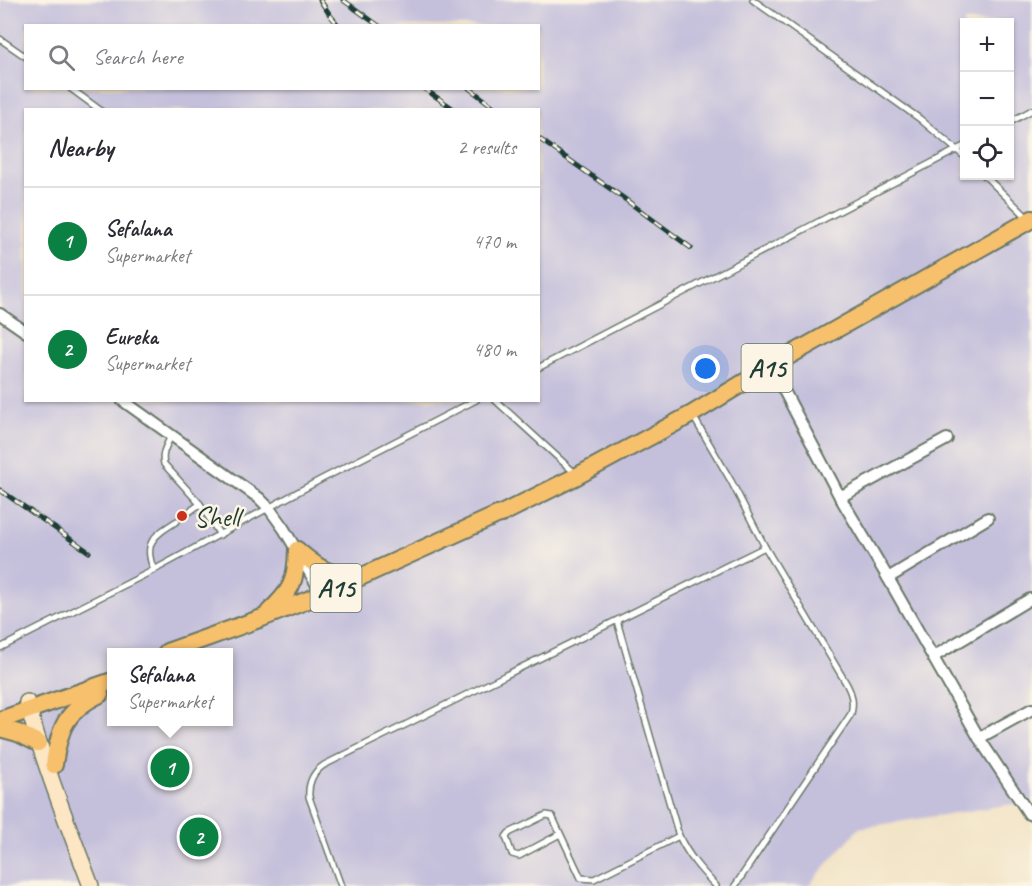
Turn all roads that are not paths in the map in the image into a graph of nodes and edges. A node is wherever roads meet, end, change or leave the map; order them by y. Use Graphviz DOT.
graph roads {
  1 [pos="753,0"];
  2 [pos="0,39"];
  3 [pos="24,56"];
  4 [pos="73,90"];
  5 [pos="97,108"];
  6 [pos="1032,110"];
  7 [pos="1014,120"];
  8 [pos="958,149"];
  9 [pos="960,151"];
  10 [pos="988,180"];
  11 [pos="1031,220"];
  12 [pos="0,314"];
  13 [pos="24,331"];
  14 [pos="771,366"];
  15 [pos="540,367"];
  16 [pos="125,402"];
  17 [pos="472,402"];
  18 [pos="497,402"];
  19 [pos="692,414"];
  20 [pos="171,435"];
  21 [pos="946,439"];
  22 [pos="577,476"];
  23 [pos="840,497"];
  24 [pos="200,504"];
  25 [pos="269,508"];
  26 [pos="189,512"];
  27 [pos="501,514"];
  28 [pos="988,518"];
  29 [pos="177,521"];
  30 [pos="220,535"];
  31 [pos="765,547"];
  32 [pos="297,550"];
  33 [pos="154,570"];
  34 [pos="358,578"];
  35 [pos="888,578"];
  36 [pos="325,598"];
  37 [pos="1030,599"];
  38 [pos="262,618"];
  39 [pos="617,621"];
  40 [pos="0,648"];
  41 [pos="178,648"];
  42 [pos="202,648"];
  43 [pos="933,657"];
  44 [pos="107,674"];
  45 [pos="107,682"];
  46 [pos="107,691"];
  47 [pos="33,705"];
  48 [pos="1032,709"];
  49 [pos="0,711"];
  50 [pos="0,720"];
  51 [pos="0,728"];
  52 [pos="980,738"];
  53 [pos="38,743"];
  54 [pos="54,765"];
  55 [pos="57,793"];
  56 [pos="1032,815"];
  57 [pos="560,834"];
  58 [pos="679,836"];
  59 [pos="91,886"];
  60 [pos="341,886"];
  61 [pos="716,886"];
  62 [pos="735,886"];
  1 -- 8 [label="lane"];
  2 -- 3 [label="lane"];
  4 -- 5 [label="lane"];
  6 -- 7 [label="lane"];
  8 -- 9 [label="lane"];
  8 -- 15 [label="lane"];
  10 -- 11 [label="lane"];
  11 -- 14 [label="main road, A15"];
  12 -- 13 [label="street"];
  14 -- 19 [label="main road, A15"];
  14 -- 23 [label="street"];
  16 -- 20 [label="street"];
  17 -- 25 [label="lane"];
  18 -- 22 [label="lane"];
  19 -- 22 [label="main road, A15"];
  19 -- 31 [label="lane"];
  20 -- 24 [label="lane"];
  20 -- 25 [label="street"];
  21 -- 23 [label="street"];
  22 -- 27 [label="main road, A15"];
  23 -- 35 [label="street"];
  24 -- 26 [label="lane"];
  24 -- 30 [label="lane"];
  25 -- 30 [label="lane"];
  25 -- 32 [label="street"];
  27 -- 34 [label="main road, A15"];
  27 -- 36 [label="main road, A15"];
  28 -- 35 [label="street"];
  29 -- 33 [label="lane"];
  30 -- 33 [label="lane"];
  31 -- 39 [label="lane"];
  31 -- 62 [label="lane"];
  32 -- 34 [label="main road"];
  32 -- 36 [label="street"];
  32 -- 38 [label="main road"];
  33 -- 40 [label="lane"];
  34 -- 36 [label="main road, A15"];
  35 -- 43 [label="street"];
  36 -- 38 [label="main road, A15"];
  36 -- 42 [label="main road, A15"];
  37 -- 43 [label="street"];
  38 -- 41 [label="main road, A15"];
  39 -- 58 [label="lane"];
  39 -- 60 [label="lane"];
  43 -- 52 [label="street"];
  44 -- 47 [label="main road"];
  45 -- 47 [label="main road"];
  46 -- 54 [label="main road"];
  47 -- 49 [label="main road"];
  47 -- 50 [label="main road"];
  47 -- 53 [label="street"];
  47 -- 54 [label="street"];
  48 -- 52 [label="street"];
  51 -- 53 [label="main road"];
  52 -- 56 [label="street"];
  53 -- 55 [label="street"];
  54 -- 55 [label="street"];
  55 -- 59 [label="street"];
  57 -- 57 [label="lane"];
  57 -- 58 [label="lane"];
  58 -- 61 [label="lane"];
}
